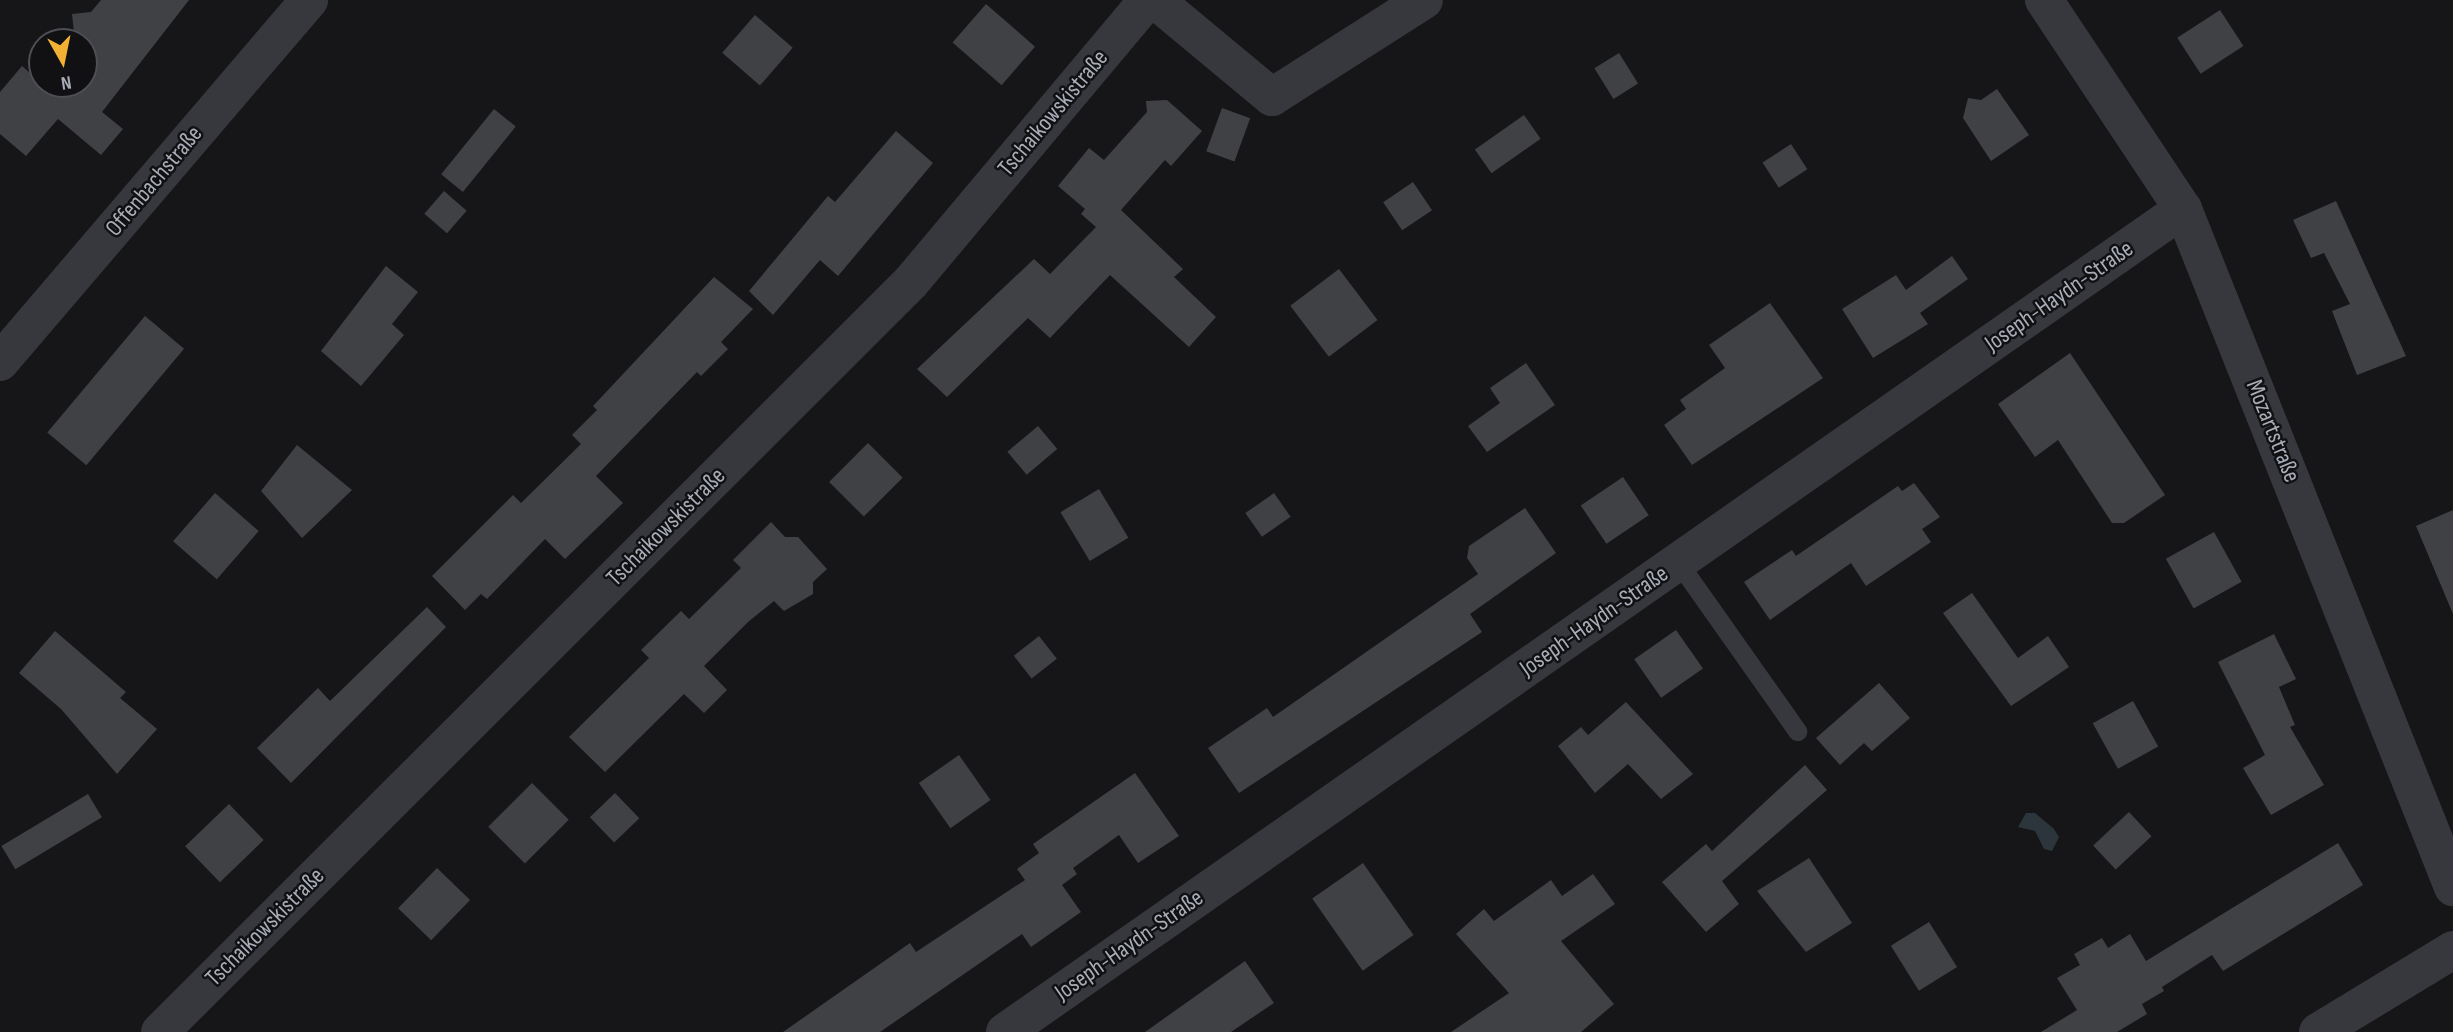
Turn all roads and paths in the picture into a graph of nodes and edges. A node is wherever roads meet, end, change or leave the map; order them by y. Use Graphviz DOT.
graph roads {
  1 [pos="309,0"];
  2 [pos="1148,0"];
  3 [pos="1155,0"];
  4 [pos="1424,0"];
  5 [pos="2044,0"];
  6 [pos="2183,209"];
  7 [pos="0,362"];
  8 [pos="1678,562"];
  9 [pos="1797,731"];
  10 [pos="2453,887"];
  11 [pos="2453,950"];
  12 [pos="160,1032"];
  13 [pos="1005,1032"];
  14 [pos="2318,1032"];
  1 -- 7 [label="street, Offenbachstraße"];
  2 -- 12 [label="street, Tschaikowskistraße"];
  3 -- 4 [label="street"];
  5 -- 6 [label="street, Mozartstraße"];
  6 -- 8 [label="street, Joseph-Haydn-Straße"];
  6 -- 10 [label="street, Mozartstraße"];
  8 -- 9 [label="lane"];
  8 -- 13 [label="street, Joseph-Haydn-Straße"];
  11 -- 14 [label="street"];
}
